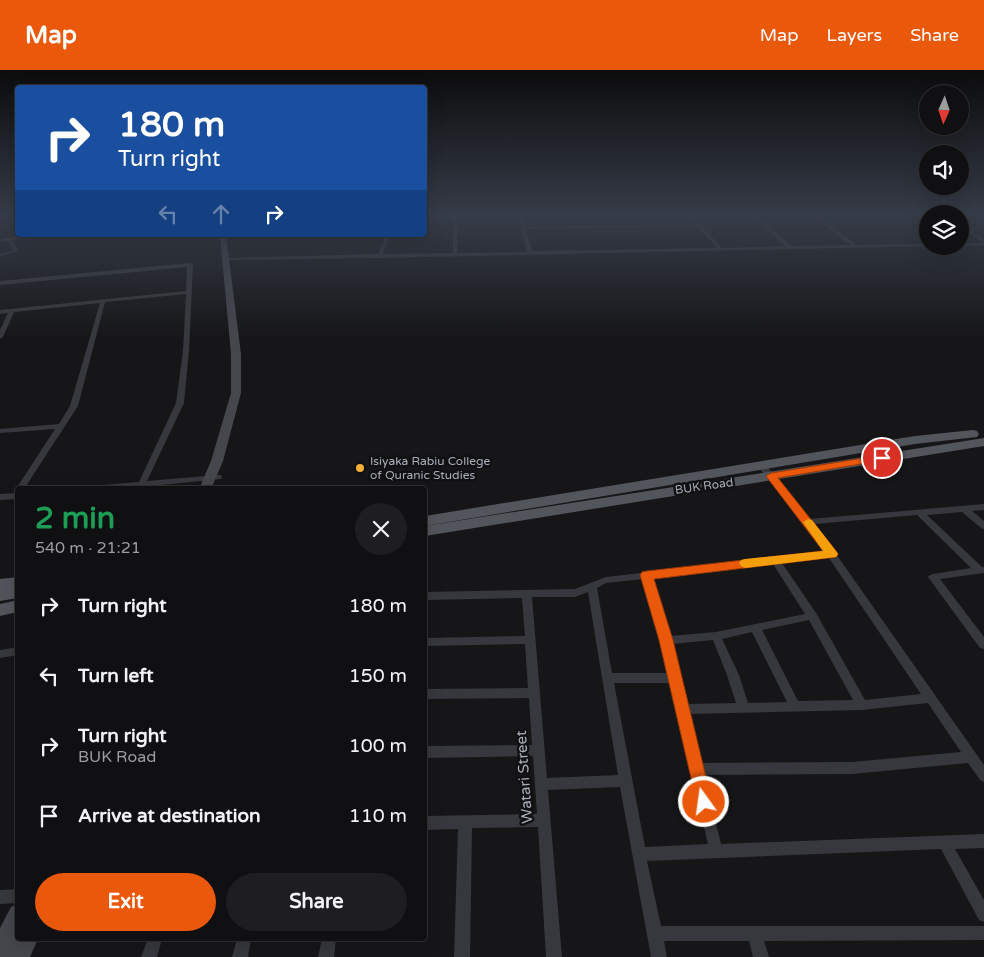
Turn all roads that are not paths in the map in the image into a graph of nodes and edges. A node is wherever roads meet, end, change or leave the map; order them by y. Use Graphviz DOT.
graph roads {
  1 [pos="360,256"];
  2 [pos="229,259"];
  3 [pos="0,283"];
  4 [pos="188,292"];
  5 [pos="103,301"];
  6 [pos="12,311"];
  7 [pos="0,312"];
  8 [pos="0,337"];
  9 [pos="62,426"];
  10 [pos="0,431"];
  11 [pos="984,433"];
  12 [pos="984,442"];
  13 [pos="767,471"];
  14 [pos="214,477"];
  15 [pos="142,484"];
  16 [pos="23,486"];
  17 [pos="122,486"];
  18 [pos="207,486"];
  19 [pos="213,486"];
  20 [pos="15,494"];
  21 [pos="0,497"];
  22 [pos="984,507"];
  23 [pos="964,509"];
  24 [pos="470,513"];
  25 [pos="920,513"];
  26 [pos="427,515"];
  27 [pos="427,521"];
  28 [pos="808,522"];
  29 [pos="984,526"];
  30 [pos="427,533"];
  31 [pos="832,554"];
  32 [pos="775,560"];
  33 [pos="981,570"];
  34 [pos="647,575"];
  35 [pos="15,582"];
  36 [pos="0,585"];
  37 [pos="592,588"];
  38 [pos="15,592"];
  39 [pos="0,594"];
  40 [pos="527,595"];
  41 [pos="427,596"];
  42 [pos="15,600"];
  43 [pos="0,603"];
  44 [pos="15,607"];
  45 [pos="0,610"];
  46 [pos="812,616"];
  47 [pos="754,627"];
  48 [pos="716,636"];
  49 [pos="530,640"];
  50 [pos="666,640"];
  51 [pos="427,642"];
  52 [pos="984,645"];
  53 [pos="15,652"];
  54 [pos="0,654"];
  55 [pos="608,678"];
  56 [pos="673,678"];
  57 [pos="534,693"];
  58 [pos="427,694"];
  59 [pos="931,698"];
  60 [pos="862,705"];
  61 [pos="794,707"];
  62 [pos="744,708"];
  63 [pos="681,709"];
  64 [pos="538,750"];
  65 [pos="427,752"];
  66 [pos="971,757"];
  67 [pos="696,769"];
  68 [pos="984,776"];
  69 [pos="625,781"];
  70 [pos="541,784"];
  71 [pos="544,820"];
  72 [pos="427,822"];
  73 [pos="465,822"];
  74 [pos="984,841"];
  75 [pos="946,844"];
  76 [pos="716,851"];
  77 [pos="638,854"];
  78 [pos="15,896"];
  79 [pos="0,897"];
  80 [pos="984,915"];
  81 [pos="15,920"];
  82 [pos="984,933"];
  83 [pos="654,934"];
  84 [pos="755,934"];
  85 [pos="26,941"];
  86 [pos="154,941"];
  87 [pos="244,941"];
  88 [pos="329,941"];
  89 [pos="0,951"];
  90 [pos="19,957"];
  91 [pos="149,957"];
  92 [pos="240,957"];
  93 [pos="326,957"];
  94 [pos="462,957"];
  95 [pos="554,957"];
  96 [pos="659,957"];
  97 [pos="761,957"];
  1 -- 2 [label="street"];
  2 -- 14 [label="main road"];
  3 -- 4 [label="street"];
  4 -- 5 [label="street"];
  4 -- 15 [label="street"];
  5 -- 6 [label="street"];
  5 -- 9 [label="street"];
  6 -- 7 [label="street"];
  6 -- 8 [label="street"];
  9 -- 10 [label="street"];
  9 -- 16 [label="street"];
  11 -- 13 [label="main road, BUK Road"];
  12 -- 13 [label="main road, BUK Road"];
  13 -- 24 [label="main road, BUK Road"];
  13 -- 28 [label="street"];
  13 -- 30 [label="main road, BUK Road"];
  14 -- 15 [label="street"];
  14 -- 18 [label="main road"];
  14 -- 19 [label="main road"];
  15 -- 17 [label="street"];
  20 -- 21 [label="street"];
  22 -- 23 [label="street"];
  23 -- 25 [label="street"];
  23 -- 29 [label="street"];
  24 -- 26 [label="main road"];
  24 -- 27 [label="main road, BUK Road"];
  25 -- 28 [label="street"];
  25 -- 33 [label="street"];
  28 -- 31 [label="street"];
  31 -- 32 [label="street"];
  31 -- 59 [label="street"];
  32 -- 34 [label="street"];
  32 -- 46 [label="street"];
  33 -- 52 [label="street"];
  34 -- 37 [label="street"];
  34 -- 50 [label="street"];
  35 -- 36 [label="main road"];
  37 -- 40 [label="street"];
  37 -- 55 [label="street"];
  38 -- 39 [label="main road"];
  40 -- 41 [label="street"];
  40 -- 49 [label="street, Watari Street"];
  42 -- 43 [label="main road"];
  44 -- 45 [label="main road"];
  46 -- 47 [label="street"];
  46 -- 60 [label="street"];
  47 -- 48 [label="street"];
  47 -- 61 [label="street"];
  48 -- 50 [label="street"];
  48 -- 62 [label="street"];
  49 -- 51 [label="street"];
  49 -- 57 [label="street, Watari Street"];
  50 -- 56 [label="street"];
  53 -- 54 [label="street"];
  55 -- 56 [label="street"];
  55 -- 69 [label="street"];
  56 -- 63 [label="street"];
  57 -- 58 [label="street"];
  57 -- 64 [label="street, Watari Street"];
  59 -- 60 [label="street"];
  59 -- 66 [label="street"];
  60 -- 61 [label="street"];
  61 -- 62 [label="street"];
  62 -- 63 [label="street"];
  63 -- 67 [label="street"];
  64 -- 65 [label="street"];
  64 -- 70 [label="street, Watari Street"];
  66 -- 67 [label="street"];
  66 -- 68 [label="street"];
  67 -- 76 [label="street"];
  69 -- 70 [label="street"];
  69 -- 77 [label="street"];
  70 -- 71 [label="street, Watari Street"];
  71 -- 73 [label="street"];
  71 -- 95 [label="street, Watari Street"];
  72 -- 73 [label="street"];
  73 -- 94 [label="street"];
  74 -- 75 [label="street"];
  75 -- 76 [label="street"];
  75 -- 80 [label="street"];
  76 -- 77 [label="street"];
  77 -- 83 [label="street"];
  78 -- 79 [label="street"];
  81 -- 89 [label="main road"];
  82 -- 84 [label="street"];
  83 -- 84 [label="street"];
  83 -- 96 [label="street"];
  84 -- 97 [label="street"];
  85 -- 90 [label="main road"];
  86 -- 91 [label="street"];
  87 -- 92 [label="street"];
  88 -- 93 [label="street"];
}
